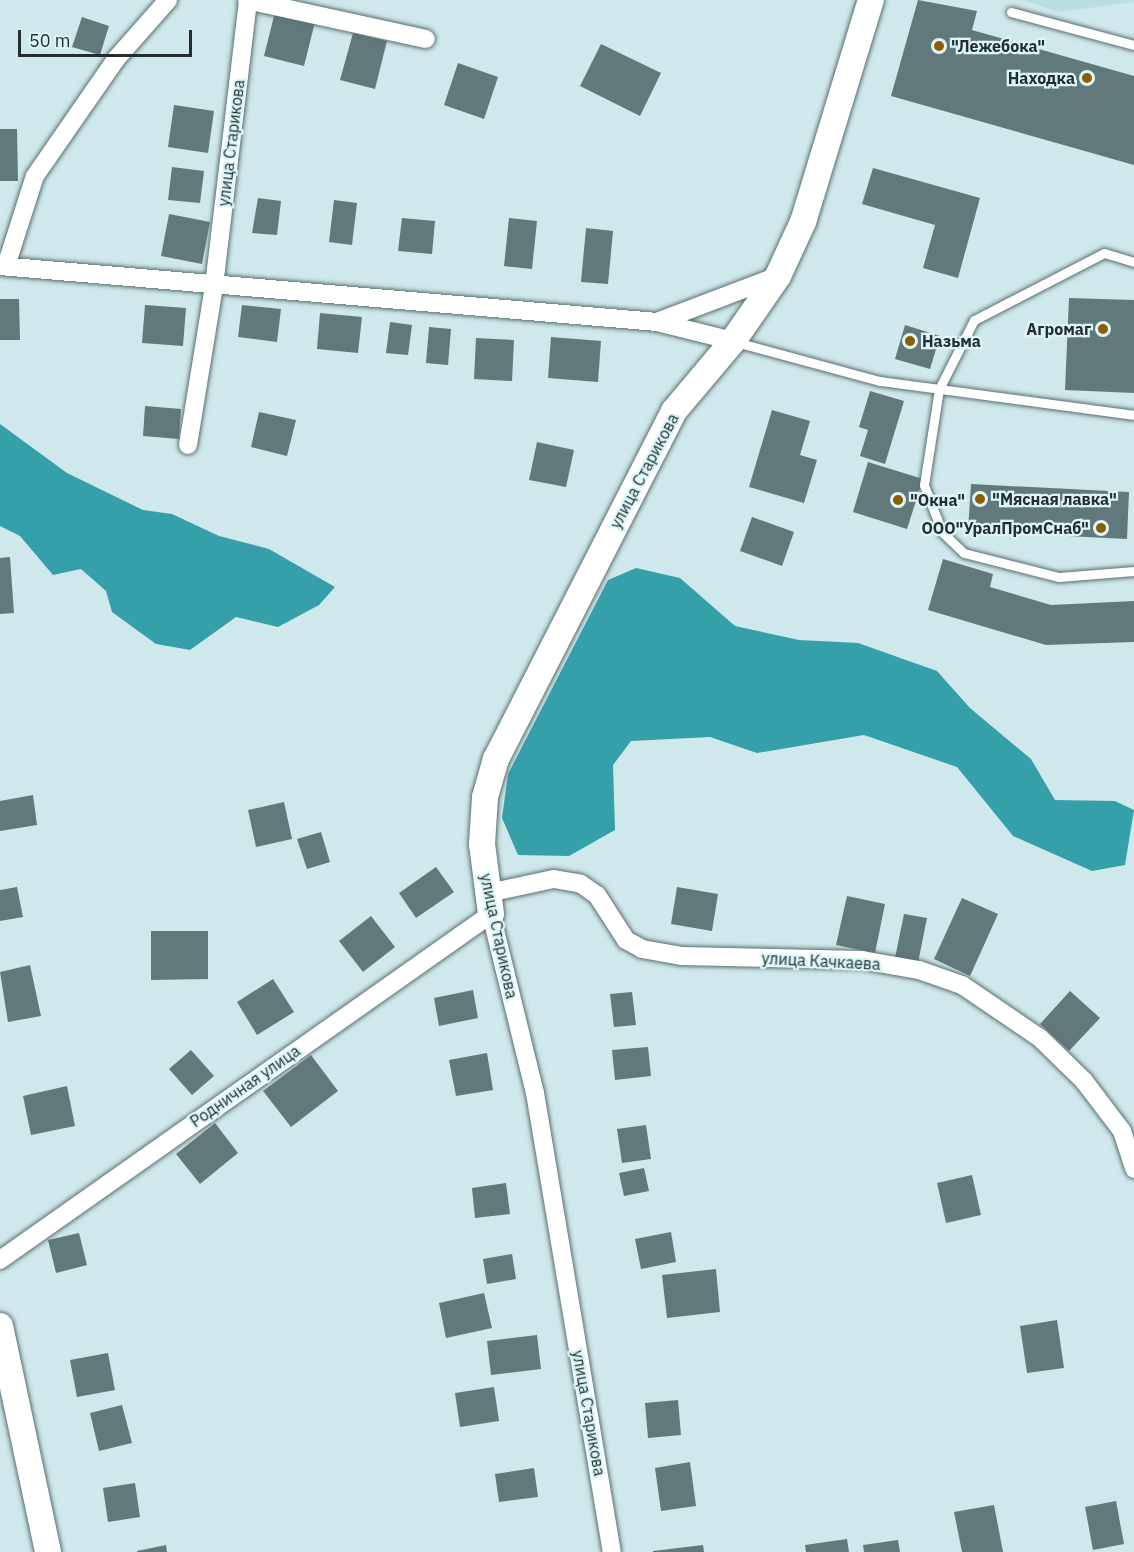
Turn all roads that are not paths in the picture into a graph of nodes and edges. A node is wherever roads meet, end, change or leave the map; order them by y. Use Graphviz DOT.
graph roads {
  1 [pos="168,0"];
  2 [pos="247,0"];
  3 [pos="871,0"];
  4 [pos="1011,12"];
  5 [pos="426,39"];
  6 [pos="1134,45"];
  7 [pos="1134,262"];
  8 [pos="3,265"];
  9 [pos="778,276"];
  10 [pos="214,286"];
  11 [pos="657,322"];
  12 [pos="733,341"];
  13 [pos="939,389"];
  14 [pos="1134,415"];
  15 [pos="188,445"];
  16 [pos="1134,571"];
  17 [pos="489,904"];
  18 [pos="1134,1168"];
  19 [pos="0,1260"];
  20 [pos="0,1326"];
  21 [pos="48,1552"];
  22 [pos="612,1552"];
  1 -- 8 [label="street"];
  2 -- 5 [label="street"];
  2 -- 10 [label="street, улица Старикова"];
  3 -- 9 [label="street, улица Старикова"];
  4 -- 6 [label="lane"];
  7 -- 13 [label="lane"];
  8 -- 10 [label="street"];
  9 -- 11 [label="street"];
  9 -- 12 [label="street, улица Старикова"];
  10 -- 11 [label="street"];
  10 -- 15 [label="street, улица Старикова"];
  11 -- 12 [label="street"];
  12 -- 13 [label="lane"];
  12 -- 17 [label="street, улица Старикова"];
  13 -- 14 [label="lane"];
  13 -- 16 [label="lane"];
  17 -- 18 [label="street, улица Качкаева"];
  17 -- 19 [label="street, Родничная улица"];
  17 -- 22 [label="street, улица Старикова"];
  20 -- 21 [label="street"];
}
